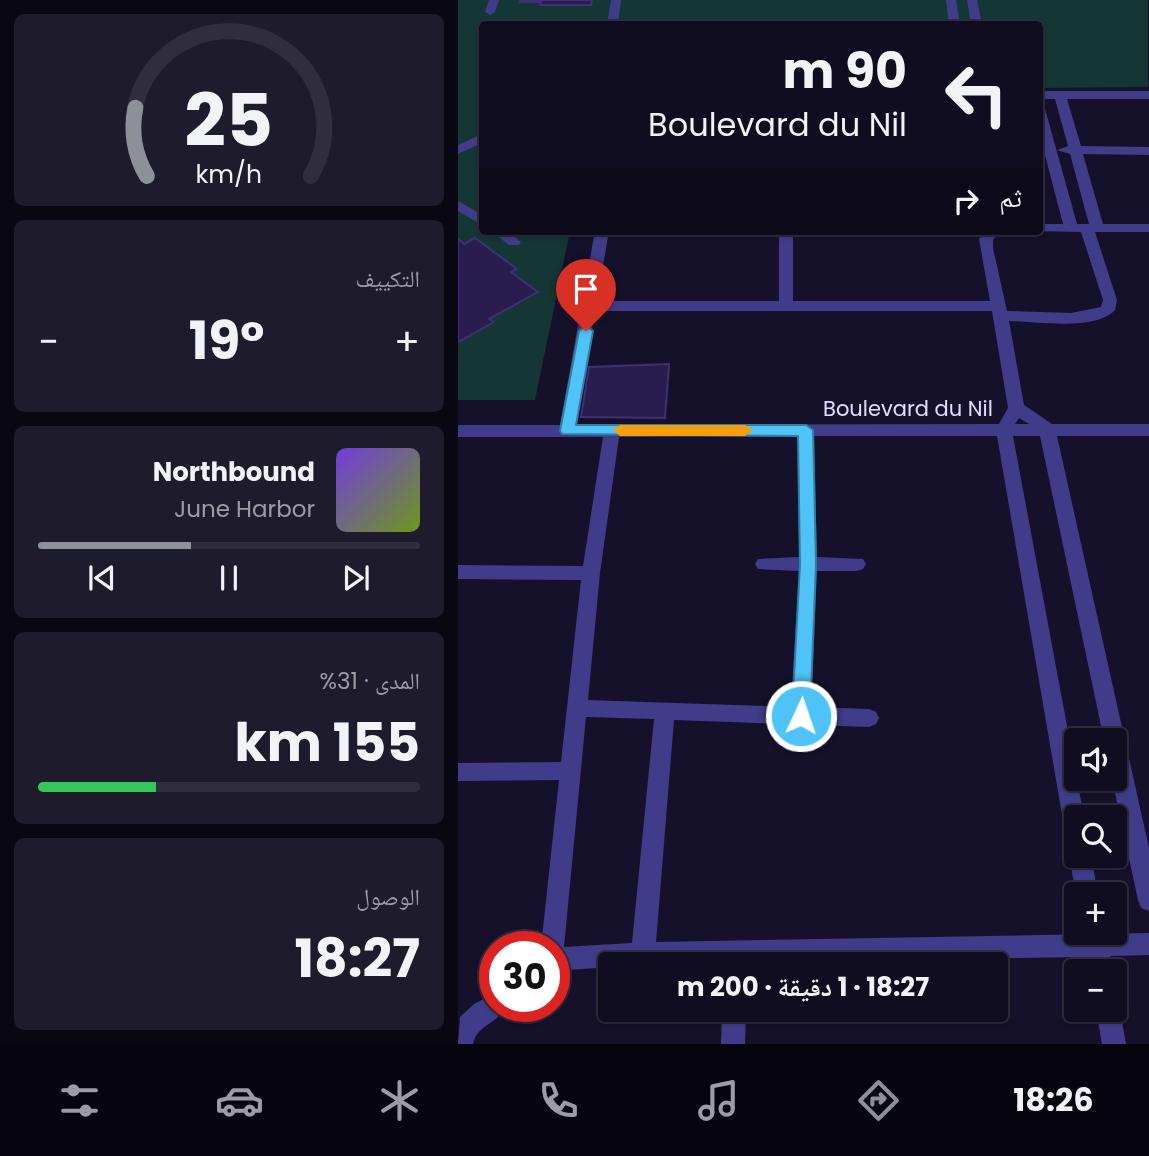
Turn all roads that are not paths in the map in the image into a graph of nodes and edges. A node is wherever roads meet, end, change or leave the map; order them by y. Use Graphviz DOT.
graph roads {
  1 [pos="494,0"];
  2 [pos="616,0"];
  3 [pos="951,0"];
  4 [pos="972,0"];
  5 [pos="490,12"];
  6 [pos="613,21"];
  7 [pos="954,21"];
  8 [pos="976,21"];
  9 [pos="1043,95"];
  10 [pos="1060,95"];
  11 [pos="1149,95"];
  12 [pos="479,140"];
  13 [pos="458,150"];
  14 [pos="1045,150"];
  15 [pos="1075,150"];
  16 [pos="1149,151"];
  17 [pos="458,205"];
  18 [pos="479,219"];
  19 [pos="1043,228"];
  20 [pos="1070,228"];
  21 [pos="1092,228"];
  22 [pos="1149,229"];
  23 [pos="504,235"];
  24 [pos="601,235"];
  25 [pos="786,235"];
  26 [pos="990,235"];
  27 [pos="514,242"];
  28 [pos="786,305"];
  29 [pos="590,306"];
  30 [pos="1000,311"];
  31 [pos="1016,408"];
  32 [pos="1047,429"];
  33 [pos="612,430"];
  34 [pos="806,430"];
  35 [pos="1004,430"];
  36 [pos="1149,430"];
  37 [pos="458,431"];
  38 [pos="567,431"];
  39 [pos="764,564"];
  40 [pos="808,564"];
  41 [pos="857,564"];
  42 [pos="458,572"];
  43 [pos="591,573"];
  44 [pos="577,708"];
  45 [pos="665,709"];
  46 [pos="801,716"];
  47 [pos="869,718"];
  48 [pos="1111,728"];
  49 [pos="569,771"];
  50 [pos="458,772"];
  51 [pos="1125,791"];
  52 [pos="1071,805"];
  53 [pos="1149,900"];
  54 [pos="554,931"];
  55 [pos="1064,941"];
  56 [pos="1127,942"];
  57 [pos="1149,944"];
  58 [pos="643,952"];
  59 [pos="861,952"];
  60 [pos="598,957"];
  61 [pos="570,958"];
  62 [pos="479,1014"];
  63 [pos="734,1022"];
  64 [pos="1110,1022"];
  65 [pos="461,1044"];
  66 [pos="733,1044"];
  67 [pos="1114,1044"];
  1 -- 5 [label="street"];
  2 -- 6 [label="street"];
  3 -- 7 [label="street"];
  4 -- 8 [label="street"];
  9 -- 10 [label="street"];
  10 -- 11 [label="street"];
  10 -- 15 [label="street"];
  12 -- 13 [label="street"];
  14 -- 15 [label="street"];
  14 -- 20 [label="street"];
  15 -- 16 [label="street"];
  15 -- 21 [label="street"];
  17 -- 18 [label="street"];
  19 -- 20 [label="street"];
  20 -- 21 [label="street"];
  21 -- 22 [label="street"];
  21 -- 30 [label="street"];
  23 -- 27 [label="street"];
  24 -- 29 [label="street"];
  25 -- 28 [label="street"];
  26 -- 30 [label="street"];
  28 -- 29 [label="street"];
  28 -- 30 [label="street"];
  29 -- 38 [label="street"];
  30 -- 31 [label="street"];
  31 -- 32 [label="street"];
  31 -- 35 [label="street"];
  32 -- 35 [label="street, Boulevard du Nil"];
  32 -- 36 [label="street, Boulevard du Nil"];
  32 -- 48 [label="street"];
  33 -- 34 [label="street, Boulevard du Nil"];
  33 -- 38 [label="street, Boulevard du Nil"];
  33 -- 43 [label="street"];
  34 -- 35 [label="street, Boulevard du Nil"];
  34 -- 40 [label="street"];
  35 -- 52 [label="street"];
  37 -- 38 [label="street, Boulevard du Nil"];
  39 -- 40 [label="street"];
  40 -- 41 [label="street"];
  40 -- 46 [label="street"];
  42 -- 43 [label="street"];
  43 -- 44 [label="street"];
  44 -- 45 [label="street"];
  44 -- 49 [label="street"];
  45 -- 46 [label="street"];
  45 -- 58 [label="street"];
  46 -- 47 [label="street"];
  49 -- 50 [label="street"];
  49 -- 54 [label="street"];
  51 -- 53 [label="street"];
  55 -- 59 [label="street"];
  56 -- 57 [label="street"];
  60 -- 61 [label="street"];
  62 -- 65 [label="street"];
  63 -- 66 [label="street"];
  64 -- 67 [label="street"];
}
